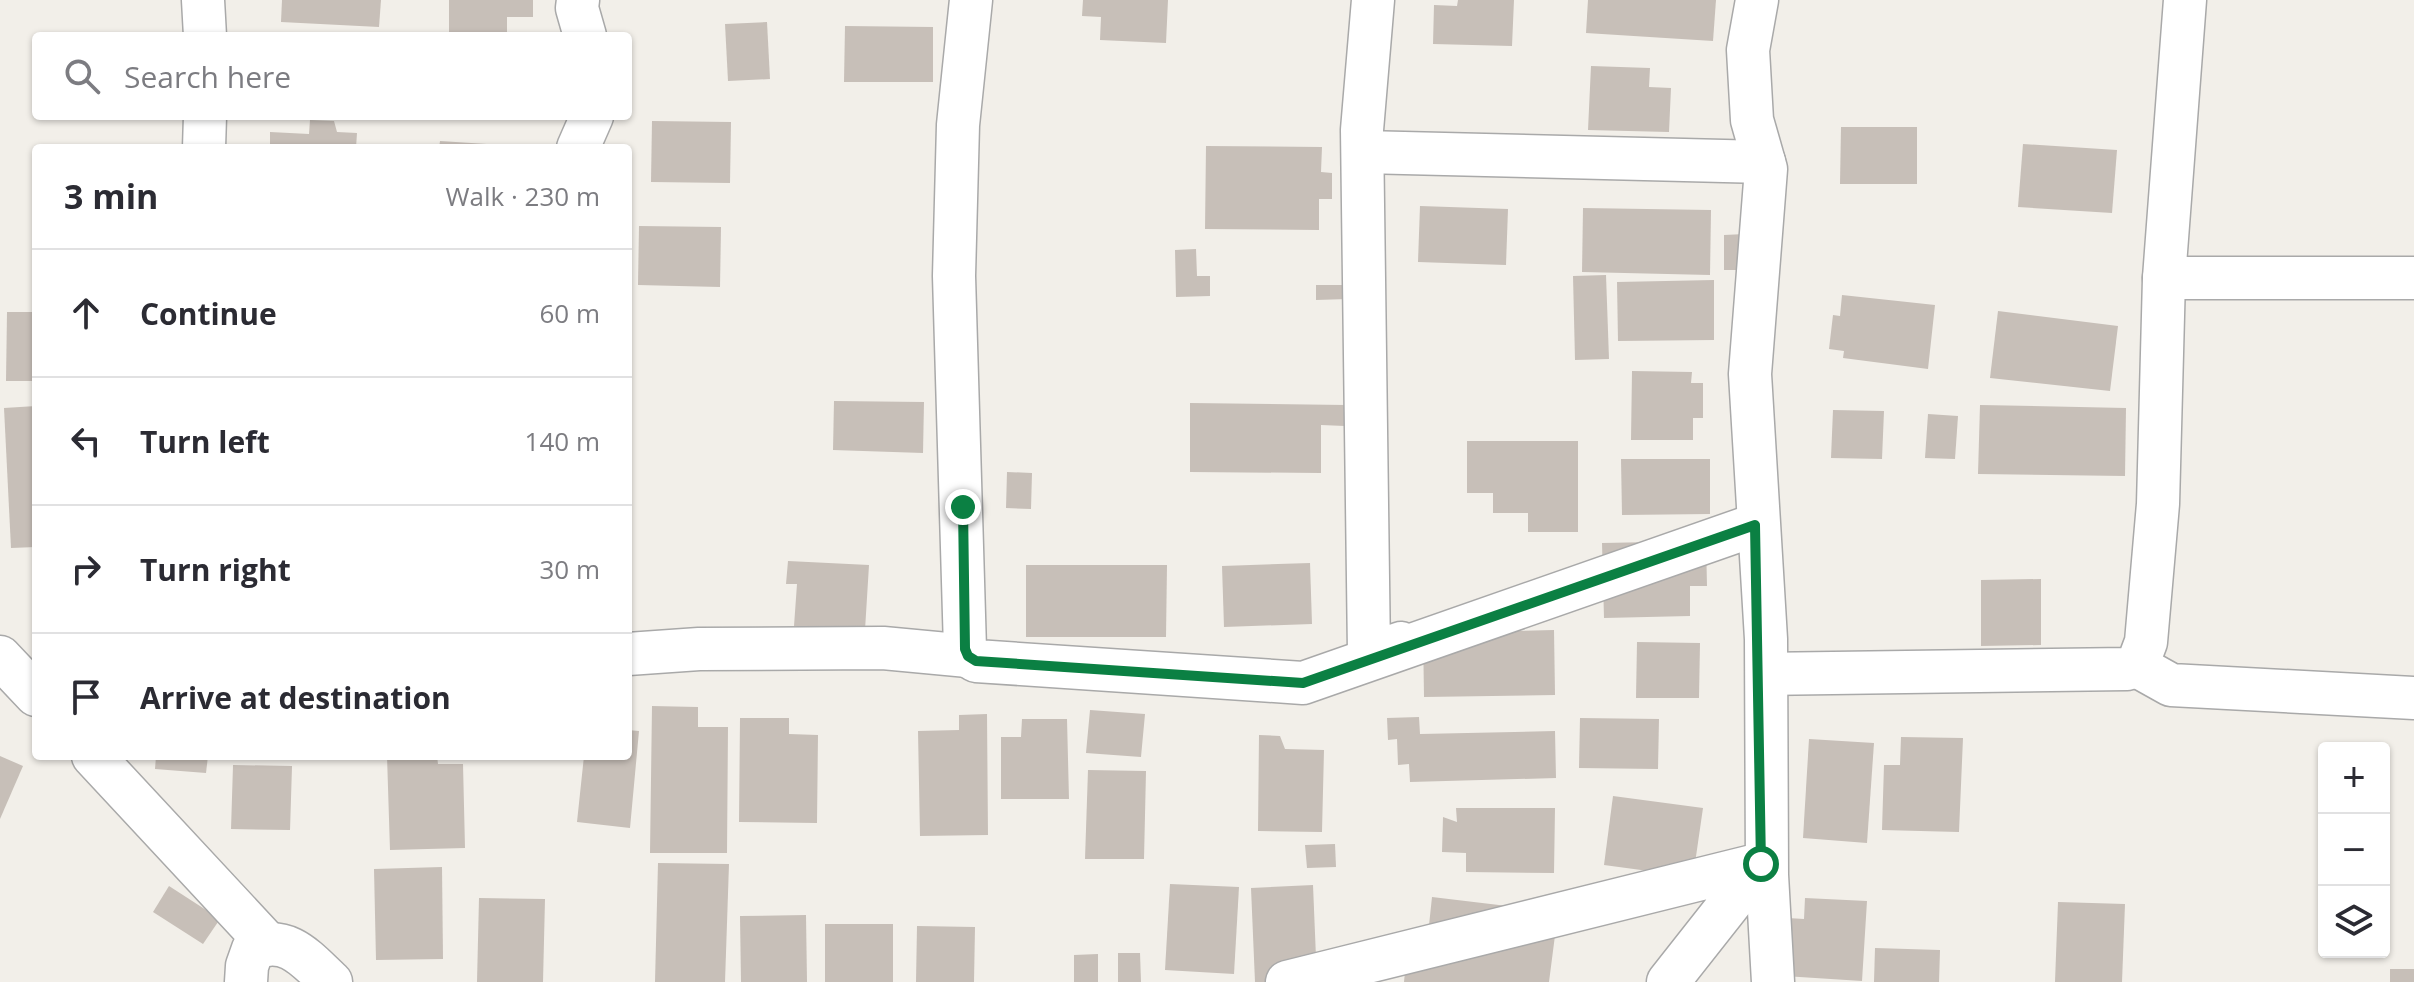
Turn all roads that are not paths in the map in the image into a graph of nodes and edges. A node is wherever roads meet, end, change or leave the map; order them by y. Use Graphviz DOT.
graph roads {
  1 [pos="203,0"];
  2 [pos="578,0"];
  3 [pos="971,0"];
  4 [pos="1373,0"];
  5 [pos="1757,0"];
  6 [pos="2185,0"];
  7 [pos="205,32"];
  8 [pos="584,32"];
  9 [pos="205,120"];
  10 [pos="590,120"];
  11 [pos="204,144"];
  12 [pos="580,144"];
  13 [pos="1363,152"];
  14 [pos="1764,162"];
  15 [pos="2164,278"];
  16 [pos="2414,278"];
  17 [pos="1755,525"];
  18 [pos="632,654"];
  19 [pos="968,656"];
  20 [pos="0,657"];
  21 [pos="2137,666"];
  22 [pos="1767,674"];
  23 [pos="32,691"];
  24 [pos="2414,698"];
  25 [pos="97,760"];
  26 [pos="1761,864"];
  27 [pos="267,943"];
  28 [pos="246,982"];
  29 [pos="331,982"];
  30 [pos="1287,982"];
  31 [pos="1668,982"];
  32 [pos="1762,982"];
  33 [pos="1773,982"];
  1 -- 7 [label="street"];
  2 -- 8 [label="street"];
  3 -- 19 [label="street"];
  4 -- 13 [label="street"];
  5 -- 14 [label="street"];
  6 -- 15 [label="street"];
  9 -- 11 [label="street"];
  10 -- 12 [label="street"];
  13 -- 14 [label="street"];
  13 -- 17 [label="street"];
  14 -- 22 [label="street"];
  15 -- 16 [label="street"];
  15 -- 21 [label="street"];
  17 -- 19 [label="street"];
  17 -- 26 [label="street"];
  18 -- 19 [label="street"];
  20 -- 23 [label="street"];
  21 -- 22 [label="street"];
  21 -- 24 [label="street"];
  22 -- 33 [label="street"];
  25 -- 27 [label="street"];
  26 -- 30 [label="street"];
  26 -- 31 [label="street"];
  26 -- 32 [label="street"];
  27 -- 28 [label="street"];
  27 -- 29 [label="street"];
}
